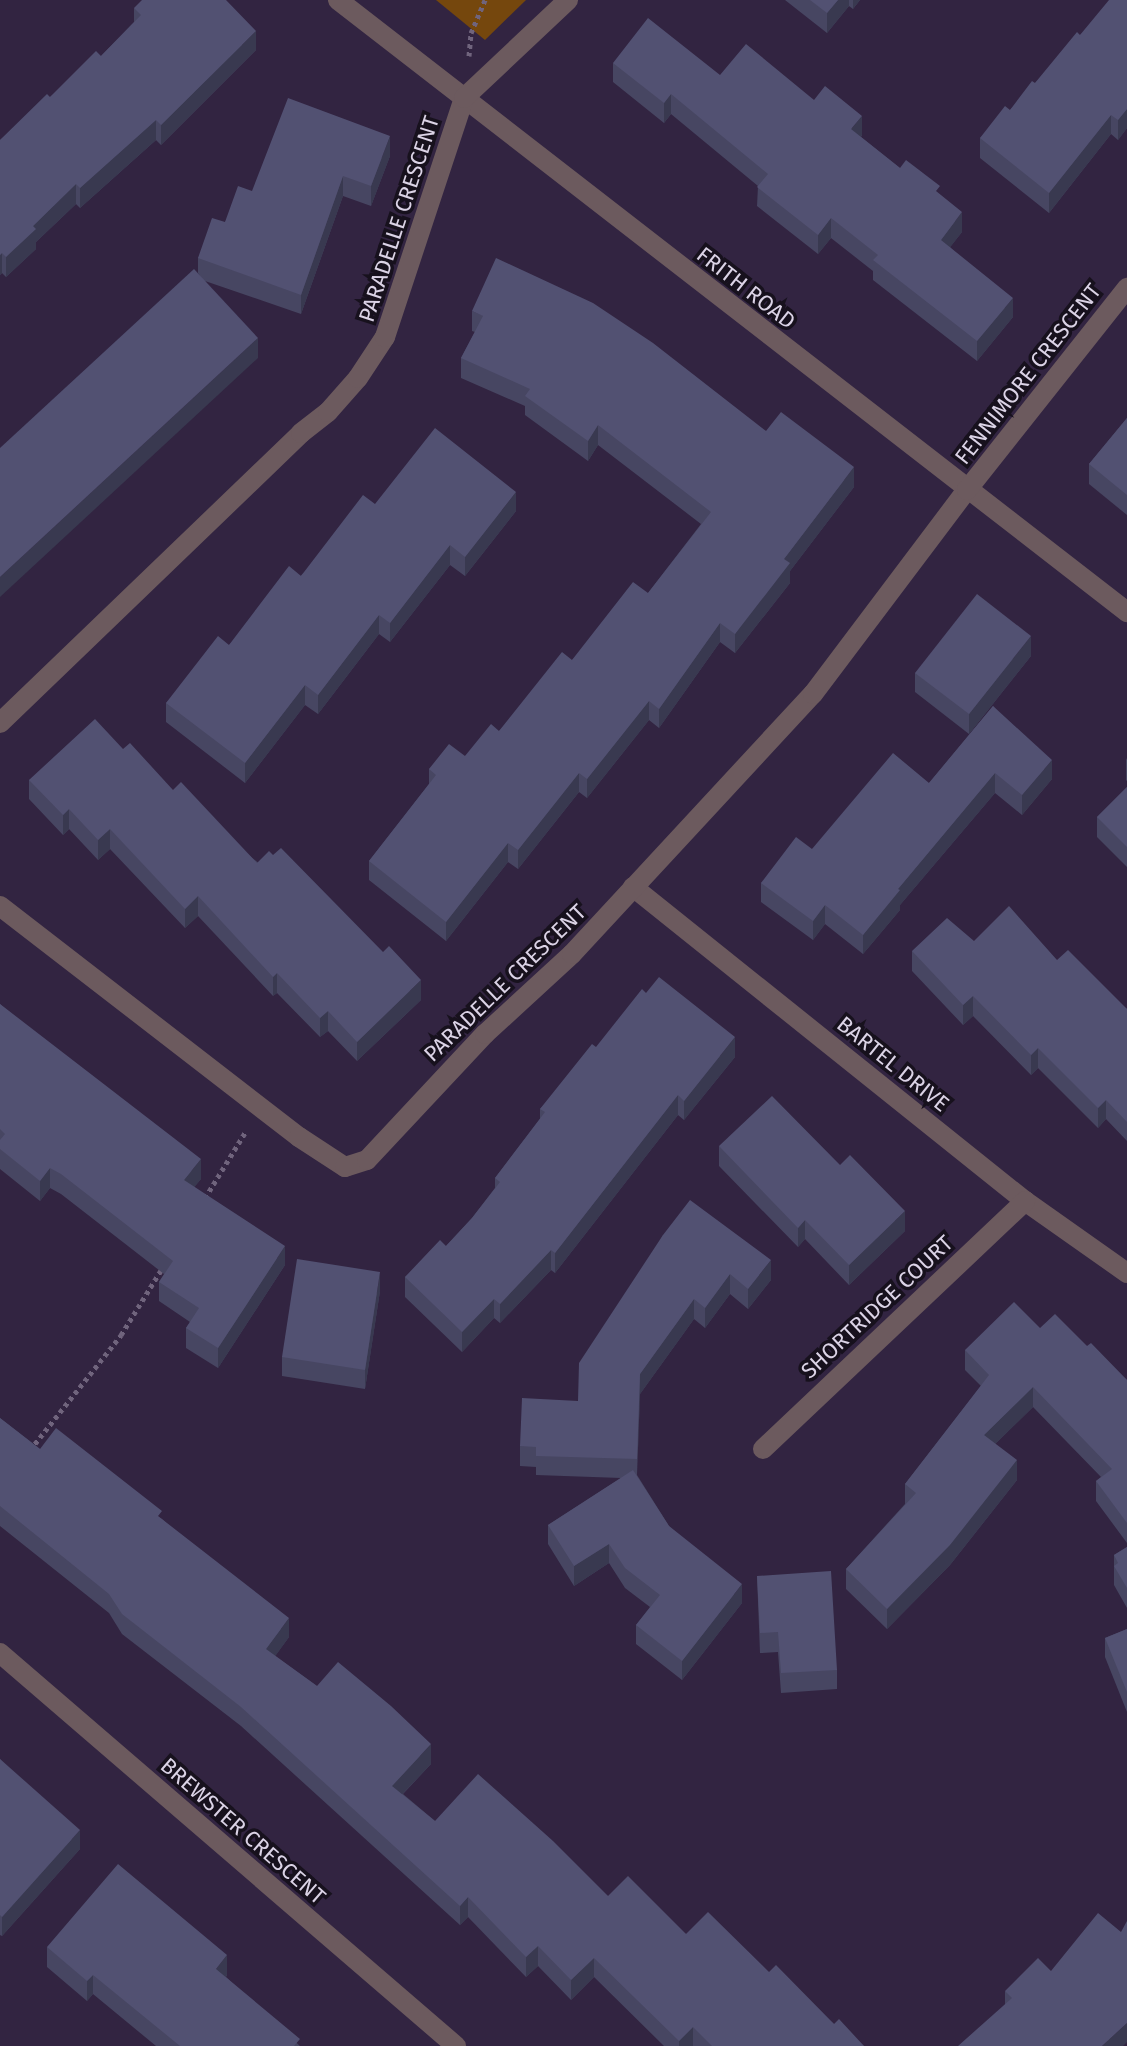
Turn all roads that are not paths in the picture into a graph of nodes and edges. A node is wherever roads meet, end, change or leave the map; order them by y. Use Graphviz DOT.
graph roads {
  1 [pos="338,0"];
  2 [pos="568,0"];
  3 [pos="464,98"];
  4 [pos="1127,288"];
  5 [pos="967,490"];
  6 [pos="1127,612"];
  7 [pos="0,723"];
  8 [pos="633,887"];
  9 [pos="0,906"];
  10 [pos="1025,1201"];
  11 [pos="1127,1273"];
  12 [pos="763,1449"];
  13 [pos="0,1653"];
  14 [pos="456,2046"];
  1 -- 3 [label="street, FRITH ROAD"];
  2 -- 3 [label="street"];
  3 -- 5 [label="street, FRITH ROAD"];
  3 -- 7 [label="street, PARADELLE CRESCENT"];
  4 -- 5 [label="street, FENNIMORE CRESCENT"];
  5 -- 6 [label="street, FRITH ROAD"];
  5 -- 8 [label="street, PARADELLE CRESCENT"];
  8 -- 9 [label="street, PARADELLE CRESCENT"];
  8 -- 10 [label="street, BARTEL DRIVE"];
  10 -- 11 [label="street, BARTEL DRIVE"];
  10 -- 12 [label="street, SHORTRIDGE COURT"];
  13 -- 14 [label="street, BREWSTER CRESCENT"];
}
